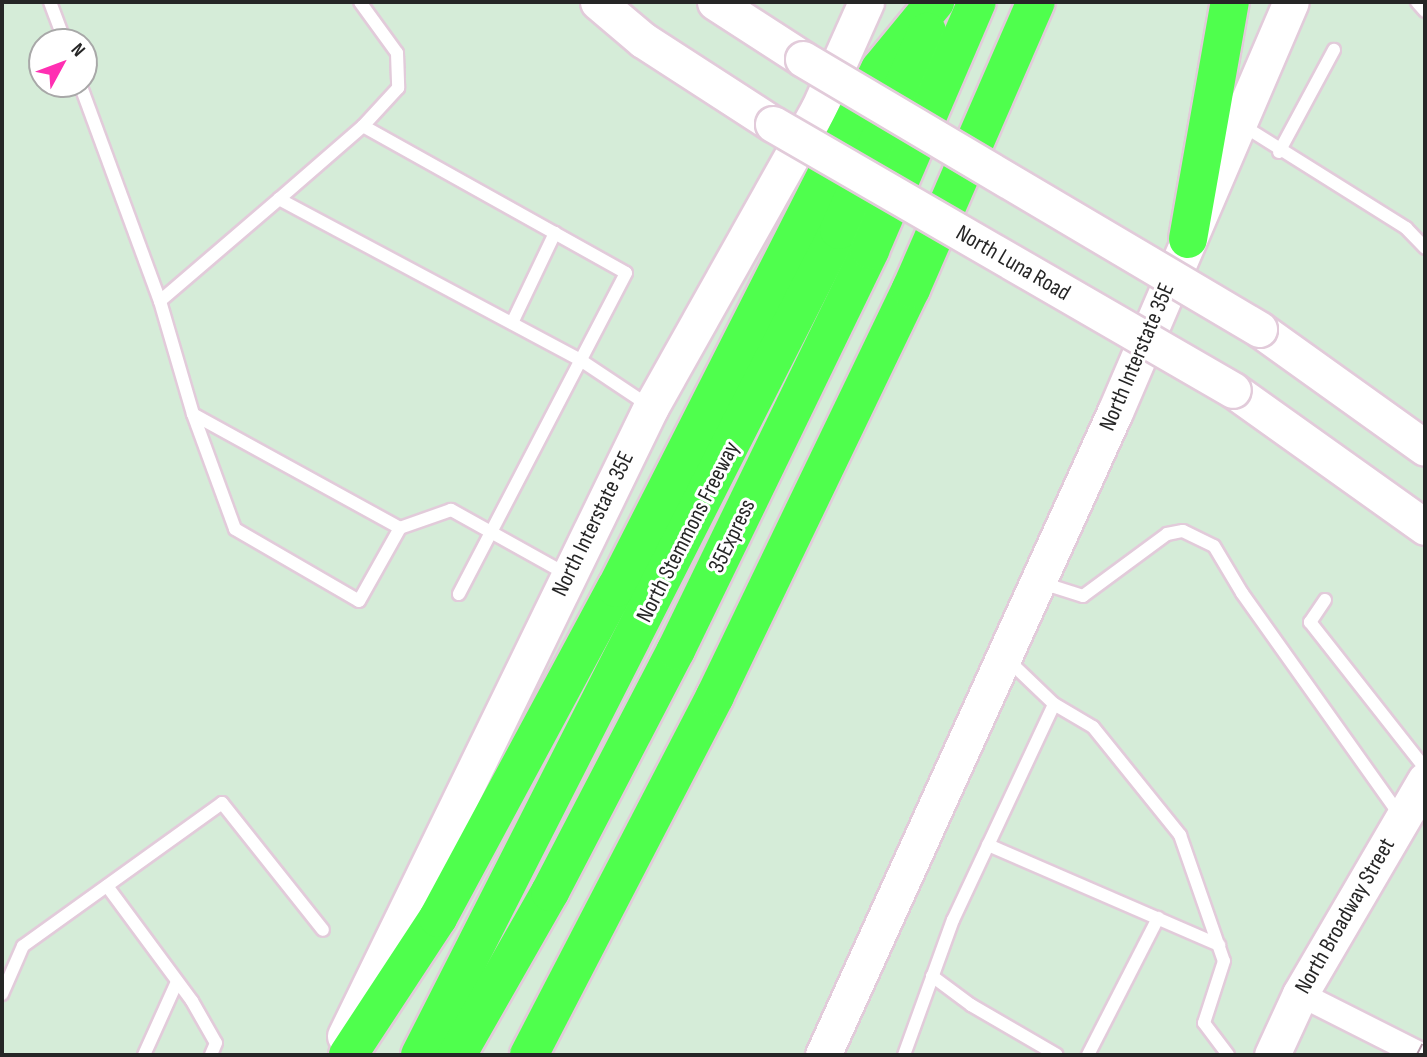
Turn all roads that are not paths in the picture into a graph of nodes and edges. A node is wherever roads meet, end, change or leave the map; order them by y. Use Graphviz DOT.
graph roads {
  1 [pos="51,2"];
  2 [pos="360,2"];
  3 [pos="598,2"];
  4 [pos="715,2"];
  5 [pos="866,2"];
  6 [pos="935,2"];
  7 [pos="940,2"];
  8 [pos="977,2"];
  9 [pos="1036,2"];
  10 [pos="1230,2"];
  11 [pos="1291,2"];
  12 [pos="1417,2"];
  13 [pos="1425,11"];
  14 [pos="60,28"];
  15 [pos="1334,50"];
  16 [pos="85,98"];
  17 [pos="1236,121"];
  18 [pos="363,126"];
  19 [pos="1279,152"];
  20 [pos="279,199"];
  21 [pos="555,233"];
  22 [pos="1188,239"];
  23 [pos="1425,248"];
  24 [pos="160,301"];
  25 [pos="512,323"];
  26 [pos="582,360"];
  27 [pos="651,407"];
  28 [pos="193,414"];
  29 [pos="1425,448"];
  30 [pos="1425,527"];
  31 [pos="400,528"];
  32 [pos="492,533"];
  33 [pos="568,575"];
  34 [pos="1035,581"];
  35 [pos="458,594"];
  36 [pos="1325,600"];
  37 [pos="1003,656"];
  38 [pos="1054,704"];
  39 [pos="1425,768"];
  40 [pos="1425,780"];
  41 [pos="1402,819"];
  42 [pos="988,845"];
  43 [pos="107,886"];
  44 [pos="1158,918"];
  45 [pos="323,930"];
  46 [pos="1219,945"];
  47 [pos="932,976"];
  48 [pos="177,982"];
  49 [pos="2,994"];
  50 [pos="1300,994"];
  51 [pos="145,1055"];
  52 [pos="211,1055"];
  53 [pos="335,1055"];
  54 [pos="348,1055"];
  55 [pos="420,1055"];
  56 [pos="457,1055"];
  57 [pos="529,1055"];
  58 [pos="823,1055"];
  59 [pos="904,1055"];
  60 [pos="1057,1055"];
  61 [pos="1088,1055"];
  62 [pos="1228,1055"];
  63 [pos="1272,1055"];
  64 [pos="1421,1055"];
  1 -- 14 [label="lane"];
  2 -- 18 [label="lane"];
  3 -- 30 [label="main road, North Luna Road, bridge"];
  4 -- 29 [label="main road, bridge"];
  5 -- 27 [label="main road, North Interstate 35E"];
  6 -- 54 [label="highway"];
  7 -- 55 [label="highway, North Stemmons Freeway"];
  8 -- 56 [label="highway, 35Express"];
  9 -- 57 [label="highway"];
  10 -- 22 [label="highway"];
  11 -- 17 [label="main road, North Interstate 35E"];
  12 -- 13 [label="lane"];
  15 -- 19 [label="lane"];
  16 -- 24 [label="lane"];
  17 -- 19 [label="lane"];
  17 -- 22 [label="main road, North Interstate 35E"];
  18 -- 20 [label="lane"];
  18 -- 21 [label="lane"];
  19 -- 23 [label="lane"];
  20 -- 24 [label="lane"];
  20 -- 25 [label="lane"];
  21 -- 25 [label="lane"];
  21 -- 26 [label="lane"];
  22 -- 34 [label="main road, North Interstate 35E"];
  24 -- 28 [label="lane"];
  25 -- 26 [label="lane"];
  26 -- 27 [label="lane"];
  26 -- 32 [label="lane"];
  27 -- 33 [label="main road, North Interstate 35E"];
  28 -- 31 [label="lane"];
  28 -- 31 [label="lane"];
  31 -- 32 [label="lane"];
  32 -- 33 [label="lane"];
  32 -- 35 [label="lane"];
  33 -- 53 [label="main road, North Interstate 35E"];
  34 -- 37 [label="main road, North Interstate 35E"];
  34 -- 41 [label="lane"];
  36 -- 39 [label="lane"];
  37 -- 38 [label="lane"];
  37 -- 58 [label="main road, North Interstate 35E"];
  38 -- 42 [label="lane"];
  38 -- 46 [label="lane"];
  40 -- 41 [label="main road, North Broadway Street"];
  41 -- 50 [label="main road, North Broadway Street"];
  42 -- 44 [label="lane"];
  42 -- 47 [label="lane"];
  43 -- 45 [label="lane"];
  43 -- 48 [label="lane"];
  43 -- 49 [label="lane"];
  44 -- 46 [label="lane"];
  44 -- 61 [label="lane"];
  46 -- 62 [label="lane"];
  47 -- 59 [label="lane"];
  47 -- 60 [label="lane"];
  48 -- 51 [label="lane"];
  48 -- 52 [label="lane"];
  50 -- 63 [label="main road, North Broadway Street"];
  50 -- 64 [label="street"];
}
